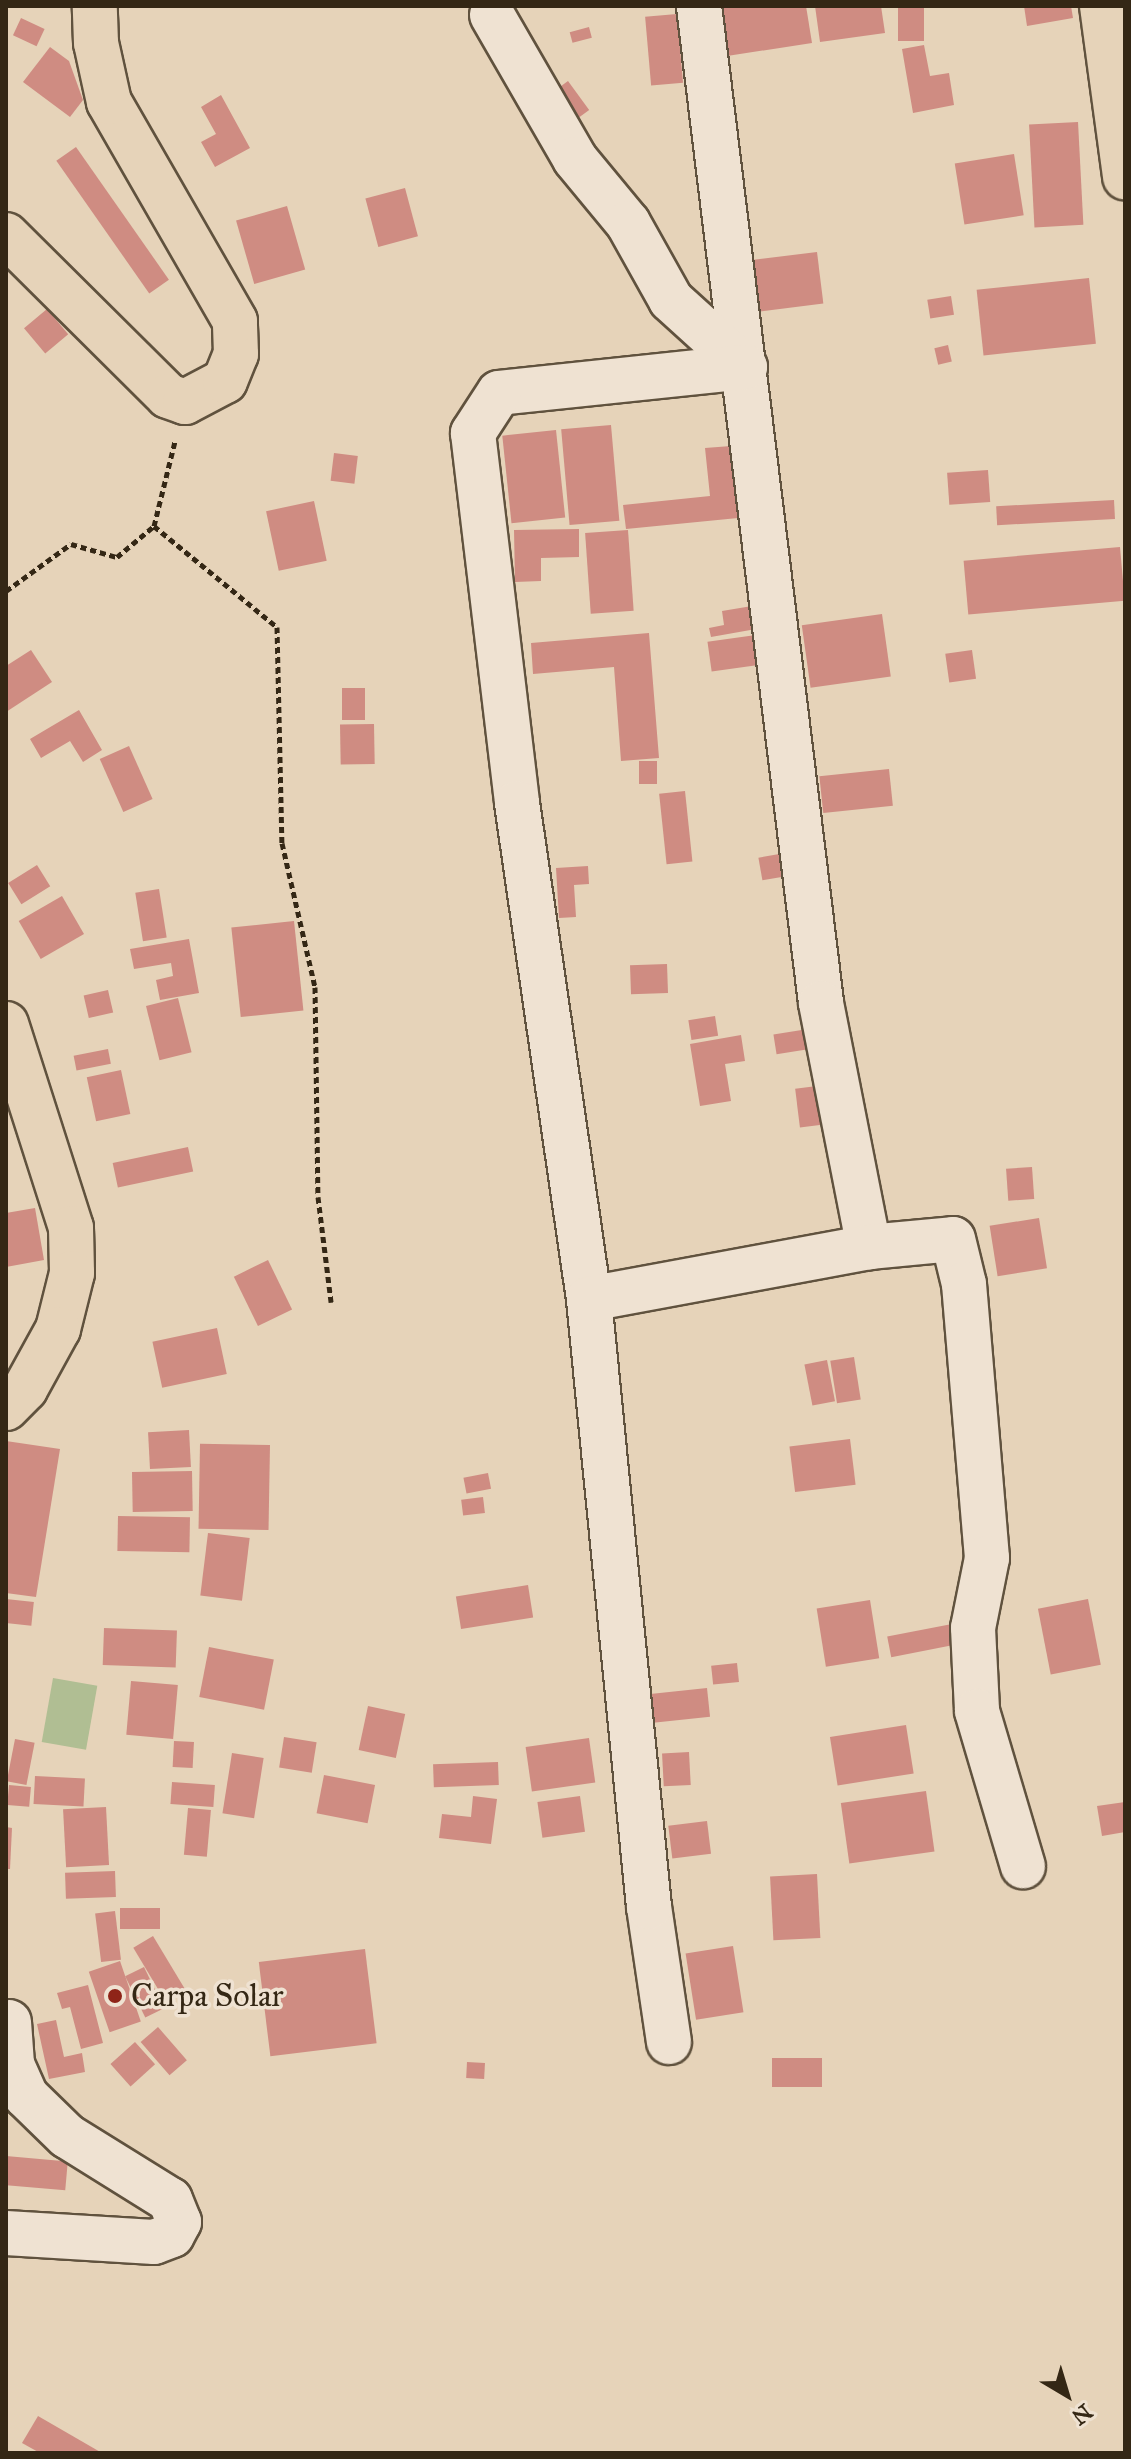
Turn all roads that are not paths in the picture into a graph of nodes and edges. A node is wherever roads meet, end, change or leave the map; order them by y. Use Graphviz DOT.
graph roads {
  1 [pos="95,6"];
  2 [pos="699,6"];
  3 [pos="1102,6"];
  4 [pos="492,15"];
  5 [pos="1125,177"];
  6 [pos="6,235"];
  7 [pos="745,367"];
  8 [pos="6,1024"];
  9 [pos="869,1247"];
  10 [pos="589,1299"];
  11 [pos="6,1408"];
  12 [pos="1023,1866"];
  13 [pos="9,2022"];
  14 [pos="669,2042"];
  15 [pos="6,2233"];
  1 -- 6 [label="main road"];
  2 -- 7 [label="street"];
  3 -- 5 [label="main road"];
  4 -- 7 [label="street"];
  7 -- 9 [label="street"];
  7 -- 10 [label="street"];
  8 -- 11 [label="main road"];
  9 -- 10 [label="street"];
  9 -- 12 [label="street"];
  10 -- 14 [label="street"];
  13 -- 15 [label="street"];
}
